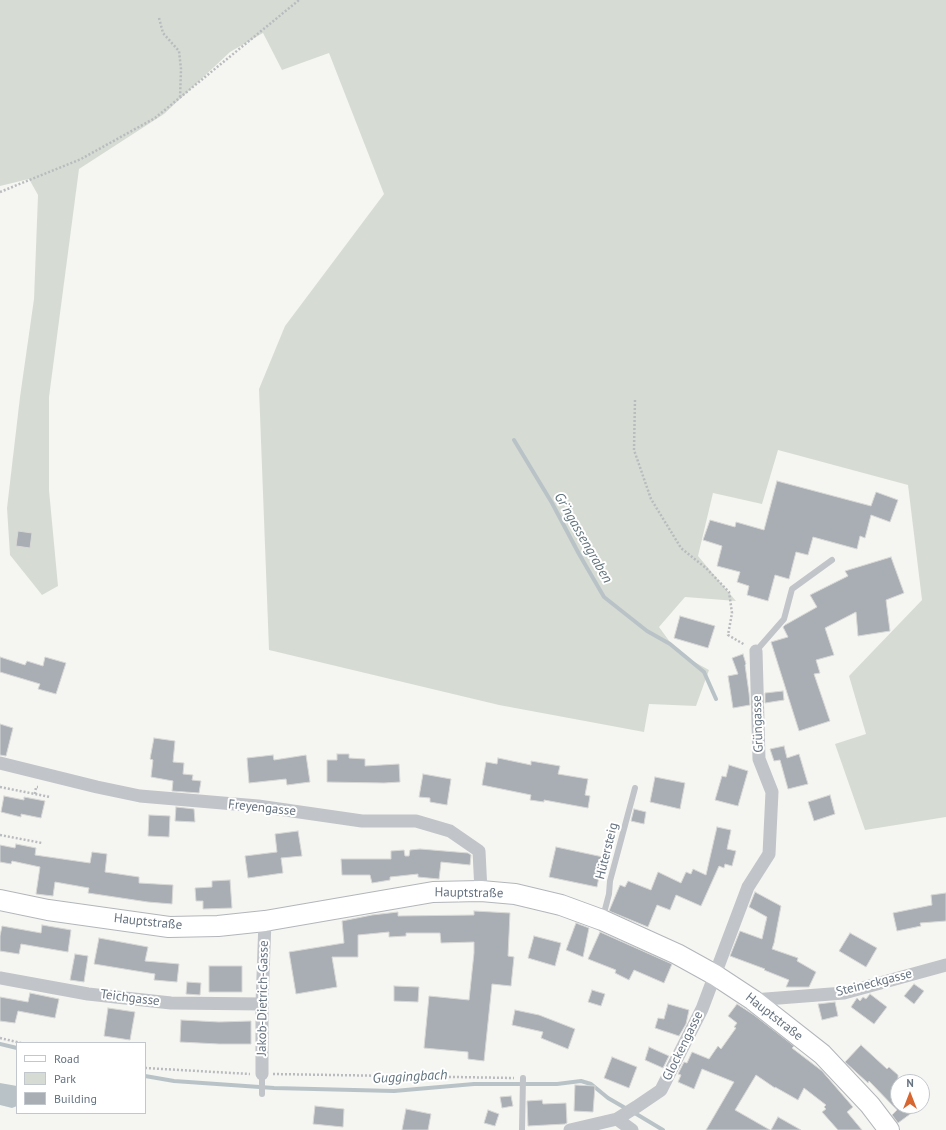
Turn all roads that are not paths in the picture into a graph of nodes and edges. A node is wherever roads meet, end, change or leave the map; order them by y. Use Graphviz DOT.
graph roads {
  1 [pos="832,560"];
  2 [pos="756,651"];
  3 [pos="0,763"];
  4 [pos="635,788"];
  5 [pos="481,891"];
  6 [pos="0,900"];
  7 [pos="602,920"];
  8 [pos="265,921"];
  9 [pos="946,964"];
  10 [pos="715,974"];
  11 [pos="0,978"];
  12 [pos="753,1000"];
  13 [pos="262,1004"];
  14 [pos="262,1074"];
  15 [pos="523,1079"];
  16 [pos="262,1094"];
  17 [pos="620,1117"];
  18 [pos="522,1130"];
  19 [pos="570,1130"];
  20 [pos="632,1130"];
  21 [pos="889,1130"];
  1 -- 2 [label="lane"];
  2 -- 10 [label="street, Grüngasse"];
  3 -- 5 [label="street, Freyengasse"];
  4 -- 7 [label="lane, Hütersteig"];
  5 -- 7 [label="main road, Hauptstraße"];
  5 -- 8 [label="main road, Hauptstraße"];
  6 -- 8 [label="main road, Hauptstraße"];
  7 -- 10 [label="main road, Hauptstraße"];
  8 -- 13 [label="street, Jakob-Dietrich-Gasse"];
  9 -- 12 [label="street, Steineckgasse"];
  10 -- 12 [label="main road, Hauptstraße"];
  10 -- 17 [label="street, Glockengasse"];
  11 -- 13 [label="street, Teichgasse"];
  12 -- 21 [label="main road, Hauptstraße"];
  13 -- 14 [label="street, Jakob-Dietrich-Gasse"];
  14 -- 16 [label="lane"];
  15 -- 18 [label="lane"];
  17 -- 19 [label="street, Glockengasse"];
  17 -- 20 [label="street"];
}
